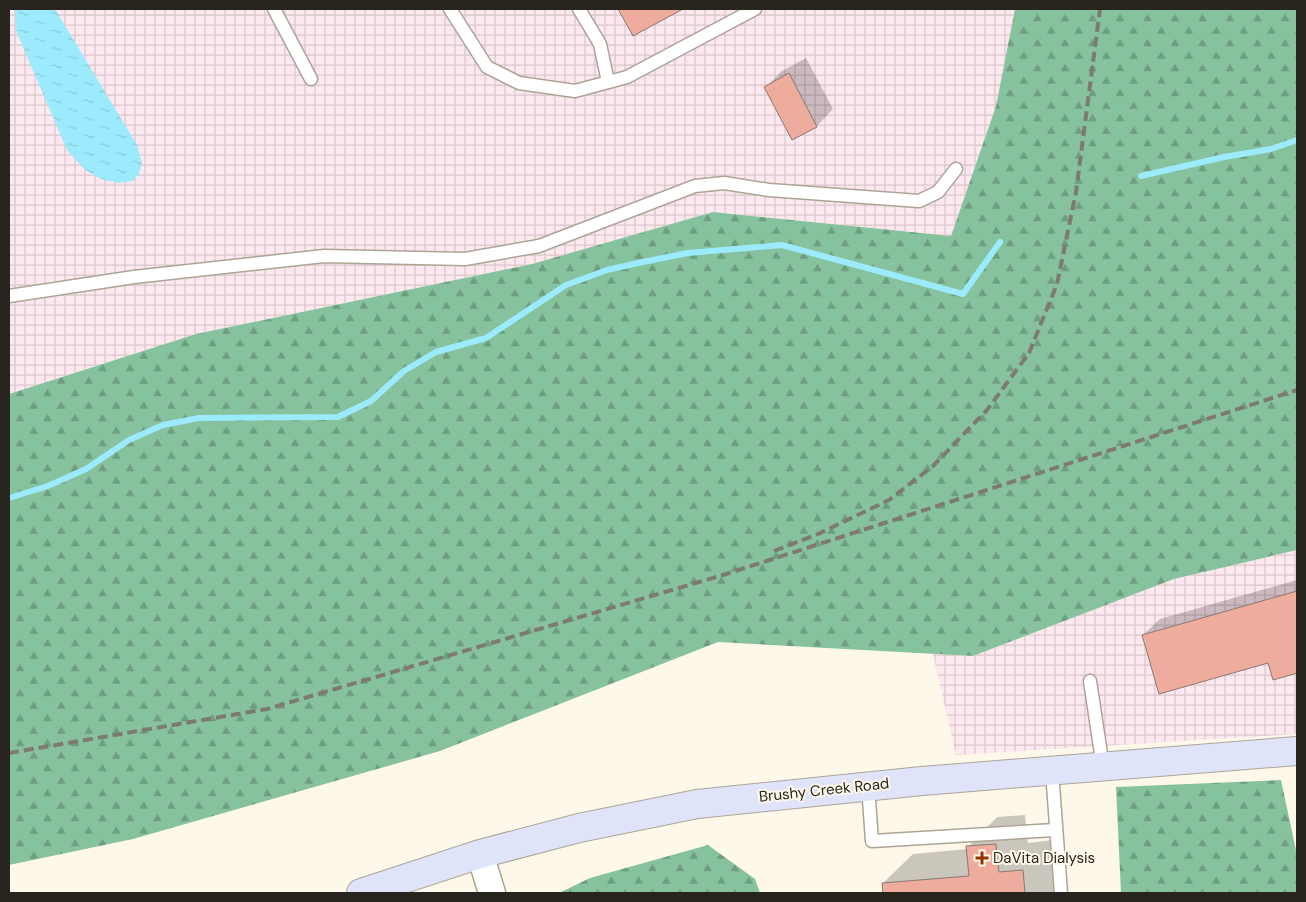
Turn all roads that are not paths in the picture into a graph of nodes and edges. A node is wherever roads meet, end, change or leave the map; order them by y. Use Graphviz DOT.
graph roads {
  1 [pos="274,9"];
  2 [pos="450,9"];
  3 [pos="579,9"];
  4 [pos="755,9"];
  5 [pos="311,78"];
  6 [pos="608,82"];
  7 [pos="956,169"];
  8 [pos="9,296"];
  9 [pos="1090,681"];
  10 [pos="1297,751"];
  11 [pos="1103,766"];
  12 [pos="1052,771"];
  13 [pos="868,786"];
  14 [pos="1055,830"];
  15 [pos="480,854"];
  16 [pos="362,893"];
  17 [pos="492,893"];
  18 [pos="1062,893"];
  1 -- 5 [label="lane"];
  2 -- 6 [label="lane"];
  3 -- 6 [label="lane"];
  4 -- 6 [label="lane"];
  7 -- 8 [label="lane"];
  9 -- 11 [label="lane"];
  10 -- 11 [label="main road, Brushy Creek Road"];
  11 -- 12 [label="main road, Brushy Creek Road"];
  12 -- 13 [label="main road, Brushy Creek Road"];
  12 -- 14 [label="lane"];
  13 -- 14 [label="lane"];
  13 -- 15 [label="main road, Brushy Creek Road"];
  14 -- 18 [label="lane"];
  15 -- 16 [label="main road, Brushy Creek Road"];
  15 -- 17 [label="street"];
}
